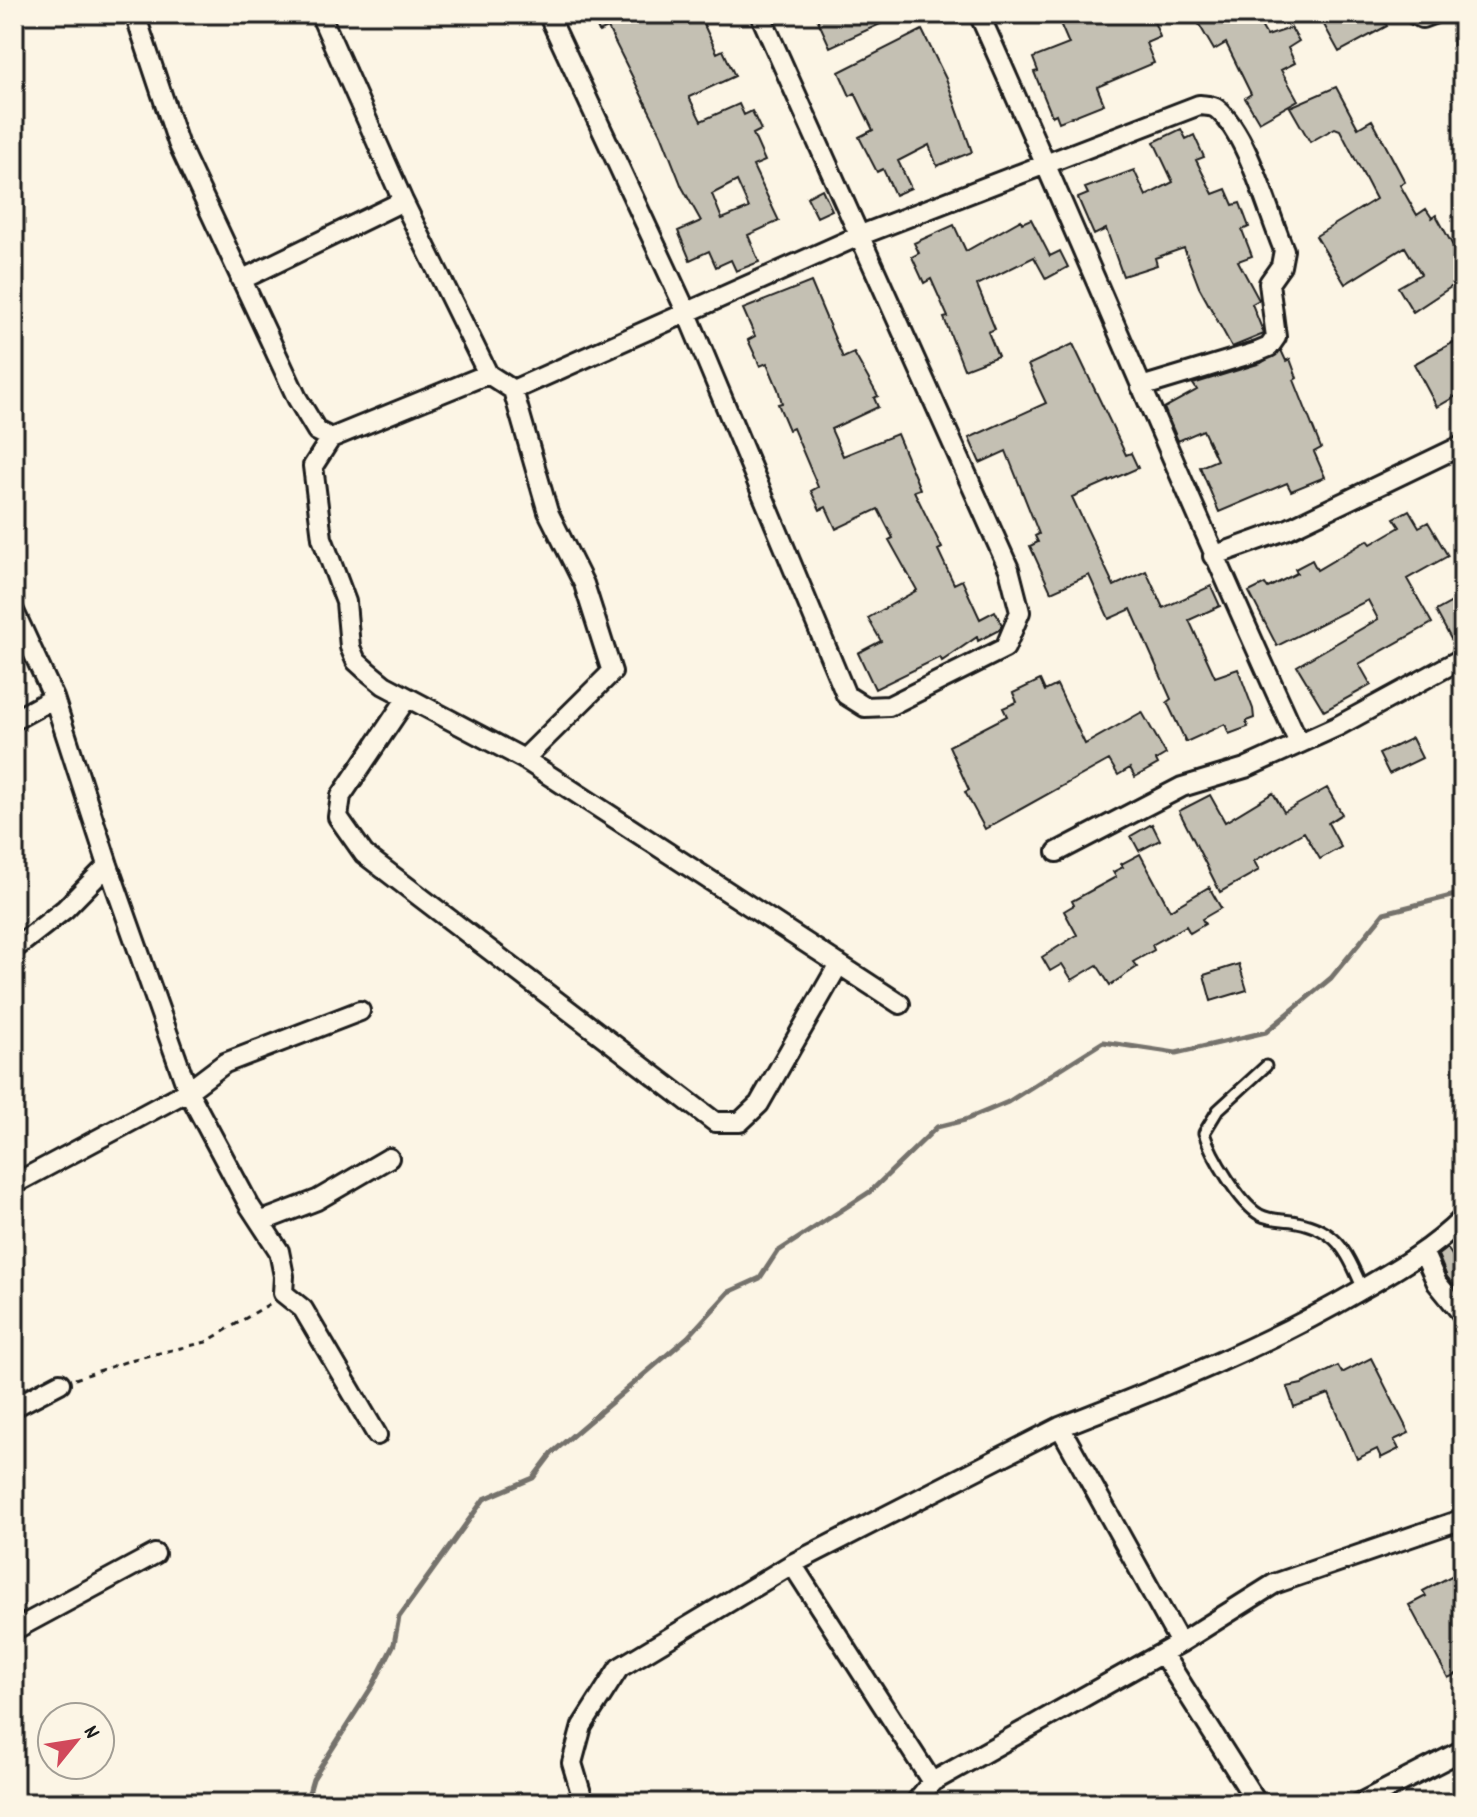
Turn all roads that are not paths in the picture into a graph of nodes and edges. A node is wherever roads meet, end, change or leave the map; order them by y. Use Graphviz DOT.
graph roads {
  1 [pos="135,14"];
  2 [pos="320,14"];
  3 [pos="548,14"];
  4 [pos="760,14"];
  5 [pos="979,14"];
  6 [pos="1414,14"];
  7 [pos="1433,14"];
  8 [pos="1047,164"];
  9 [pos="403,201"];
  10 [pos="861,235"];
  11 [pos="241,280"];
  12 [pos="686,311"];
  13 [pos="488,374"];
  14 [pos="1141,387"];
  15 [pos="513,390"];
  16 [pos="331,438"];
  17 [pos="1463,445"];
  18 [pos="1213,556"];
  19 [pos="14,611"];
  20 [pos="1463,658"];
  21 [pos="54,698"];
  22 [pos="407,698"];
  23 [pos="14,720"];
  24 [pos="1299,743"];
  25 [pos="524,759"];
  26 [pos="1057,852"];
  27 [pos="108,865"];
  28 [pos="14,949"];
  29 [pos="839,964"];
  30 [pos="900,1004"];
  31 [pos="360,1011"];
  32 [pos="1266,1066"];
  33 [pos="188,1091"];
  34 [pos="389,1158"];
  35 [pos="14,1184"];
  36 [pos="1463,1218"];
  37 [pos="260,1222"];
  38 [pos="1424,1254"];
  39 [pos="1363,1289"];
  40 [pos="1463,1315"];
  41 [pos="60,1383"];
  42 [pos="14,1407"];
  43 [pos="1060,1427"];
  44 [pos="377,1435"];
  45 [pos="1463,1519"];
  46 [pos="155,1554"];
  47 [pos="792,1564"];
  48 [pos="14,1630"];
  49 [pos="1180,1643"];
  50 [pos="1162,1653"];
  51 [pos="1463,1750"];
  52 [pos="932,1782"];
  53 [pos="584,1803"];
  54 [pos="915,1803"];
  55 [pos="1257,1803"];
  56 [pos="1360,1803"];
  1 -- 11 [label="street"];
  2 -- 9 [label="street"];
  3 -- 12 [label="street"];
  4 -- 10 [label="street"];
  5 -- 8 [label="street"];
  6 -- 7 [label="street"];
  8 -- 10 [label="street"];
  8 -- 14 [label="street"];
  8 -- 14 [label="street"];
  9 -- 11 [label="street"];
  9 -- 13 [label="street"];
  10 -- 12 [label="street"];
  10 -- 12 [label="street"];
  11 -- 16 [label="street"];
  12 -- 15 [label="street"];
  13 -- 15 [label="street"];
  13 -- 16 [label="street"];
  14 -- 18 [label="street"];
  15 -- 25 [label="street"];
  16 -- 22 [label="street"];
  17 -- 18 [label="street"];
  18 -- 24 [label="street"];
  19 -- 21 [label="street"];
  20 -- 24 [label="street"];
  21 -- 23 [label="street"];
  21 -- 27 [label="street"];
  22 -- 25 [label="street"];
  22 -- 29 [label="street"];
  24 -- 26 [label="street"];
  25 -- 29 [label="street"];
  27 -- 28 [label="street"];
  27 -- 33 [label="street"];
  29 -- 30 [label="street"];
  31 -- 33 [label="street"];
  32 -- 39 [label="lane"];
  33 -- 35 [label="street"];
  33 -- 37 [label="street"];
  34 -- 37 [label="street"];
  36 -- 38 [label="street"];
  37 -- 44 [label="street"];
  38 -- 39 [label="street"];
  38 -- 40 [label="street"];
  39 -- 43 [label="street"];
  41 -- 42 [label="street"];
  43 -- 47 [label="street"];
  43 -- 49 [label="street"];
  45 -- 49 [label="street"];
  46 -- 48 [label="street"];
  47 -- 52 [label="street"];
  47 -- 53 [label="street"];
  49 -- 50 [label="street"];
  50 -- 52 [label="street"];
  50 -- 55 [label="street"];
  51 -- 56 [label="street"];
  52 -- 54 [label="street"];
}
